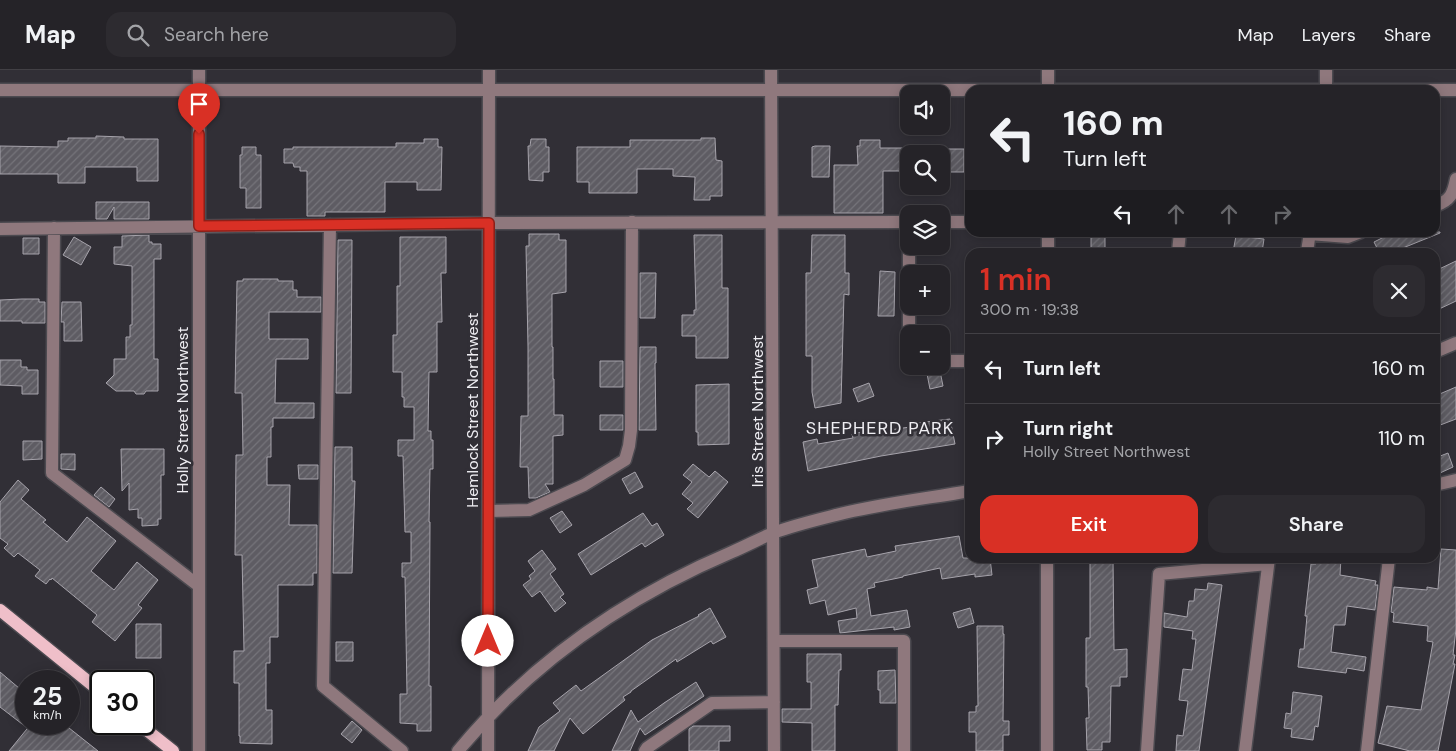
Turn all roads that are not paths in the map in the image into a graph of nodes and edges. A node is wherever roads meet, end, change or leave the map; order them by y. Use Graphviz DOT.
graph roads {
  1 [pos="199,70"];
  2 [pos="489,70"];
  3 [pos="771,70"];
  4 [pos="1048,70"];
  5 [pos="1326,70"];
  6 [pos="1048,85"];
  7 [pos="1326,85"];
  8 [pos="199,89"];
  9 [pos="0,90"];
  10 [pos="489,90"];
  11 [pos="771,90"];
  12 [pos="965,90"];
  13 [pos="1440,90"];
  14 [pos="1456,90"];
  15 [pos="1456,179"];
  16 [pos="1440,204"];
  17 [pos="632,222"];
  18 [pos="772,222"];
  19 [pos="900,222"];
  20 [pos="950,222"];
  21 [pos="965,222"];
  22 [pos="489,223"];
  23 [pos="330,225"];
  24 [pos="199,226"];
  25 [pos="54,228"];
  26 [pos="0,229"];
  27 [pos="1456,343"];
  28 [pos="1440,350"];
  29 [pos="950,361"];
  30 [pos="965,361"];
  31 [pos="1456,480"];
  32 [pos="1440,484"];
  33 [pos="965,493"];
  34 [pos="489,511"];
  35 [pos="774,533"];
  36 [pos="1047,563"];
  37 [pos="1252,563"];
  38 [pos="1269,563"];
  39 [pos="1388,563"];
  40 [pos="199,586"];
  41 [pos="0,610"];
  42 [pos="774,641"];
  43 [pos="90,683"];
  44 [pos="774,702"];
  45 [pos="488,716"];
  46 [pos="153,735"];
  47 [pos="173,751"];
  48 [pos="199,751"];
  49 [pos="402,751"];
  50 [pos="458,751"];
  51 [pos="488,751"];
  52 [pos="646,751"];
  53 [pos="774,751"];
  54 [pos="904,751"];
  55 [pos="1047,751"];
  56 [pos="1147,751"];
  57 [pos="1245,751"];
  58 [pos="1367,751"];
  1 -- 8 [label="street, Holly Street Northwest"];
  2 -- 10 [label="street, Hemlock Street Northwest"];
  3 -- 11 [label="street, Iris Street Northwest"];
  4 -- 6 [label="street"];
  5 -- 7 [label="street"];
  8 -- 9 [label="street"];
  8 -- 10 [label="street"];
  8 -- 24 [label="street, Holly Street Northwest"];
  10 -- 11 [label="street"];
  10 -- 22 [label="street, Hemlock Street Northwest"];
  11 -- 12 [label="street"];
  11 -- 18 [label="street, Iris Street Northwest"];
  13 -- 14 [label="street"];
  15 -- 16 [label="street"];
  17 -- 18 [label="street"];
  17 -- 22 [label="street"];
  17 -- 34 [label="street"];
  18 -- 19 [label="street"];
  18 -- 35 [label="street, Iris Street Northwest"];
  20 -- 21 [label="street"];
  22 -- 23 [label="street"];
  22 -- 34 [label="street, Hemlock Street Northwest"];
  23 -- 24 [label="street"];
  23 -- 49 [label="street"];
  24 -- 25 [label="street"];
  24 -- 40 [label="street, Holly Street Northwest"];
  25 -- 26 [label="street"];
  25 -- 40 [label="street"];
  27 -- 28 [label="street"];
  29 -- 30 [label="street"];
  31 -- 32 [label="street"];
  33 -- 35 [label="street"];
  34 -- 45 [label="street, Hemlock Street Northwest"];
  35 -- 42 [label="street, Iris Street Northwest"];
  35 -- 45 [label="street"];
  36 -- 55 [label="street"];
  37 -- 56 [label="street"];
  38 -- 57 [label="street"];
  39 -- 58 [label="street"];
  40 -- 48 [label="street, Holly Street Northwest"];
  41 -- 43 [label="main road"];
  42 -- 44 [label="street, Iris Street Northwest"];
  42 -- 54 [label="street"];
  44 -- 52 [label="street"];
  44 -- 53 [label="street, Iris Street Northwest"];
  45 -- 50 [label="street"];
  45 -- 51 [label="street, Hemlock Street Northwest"];
  46 -- 47 [label="main road"];
}
